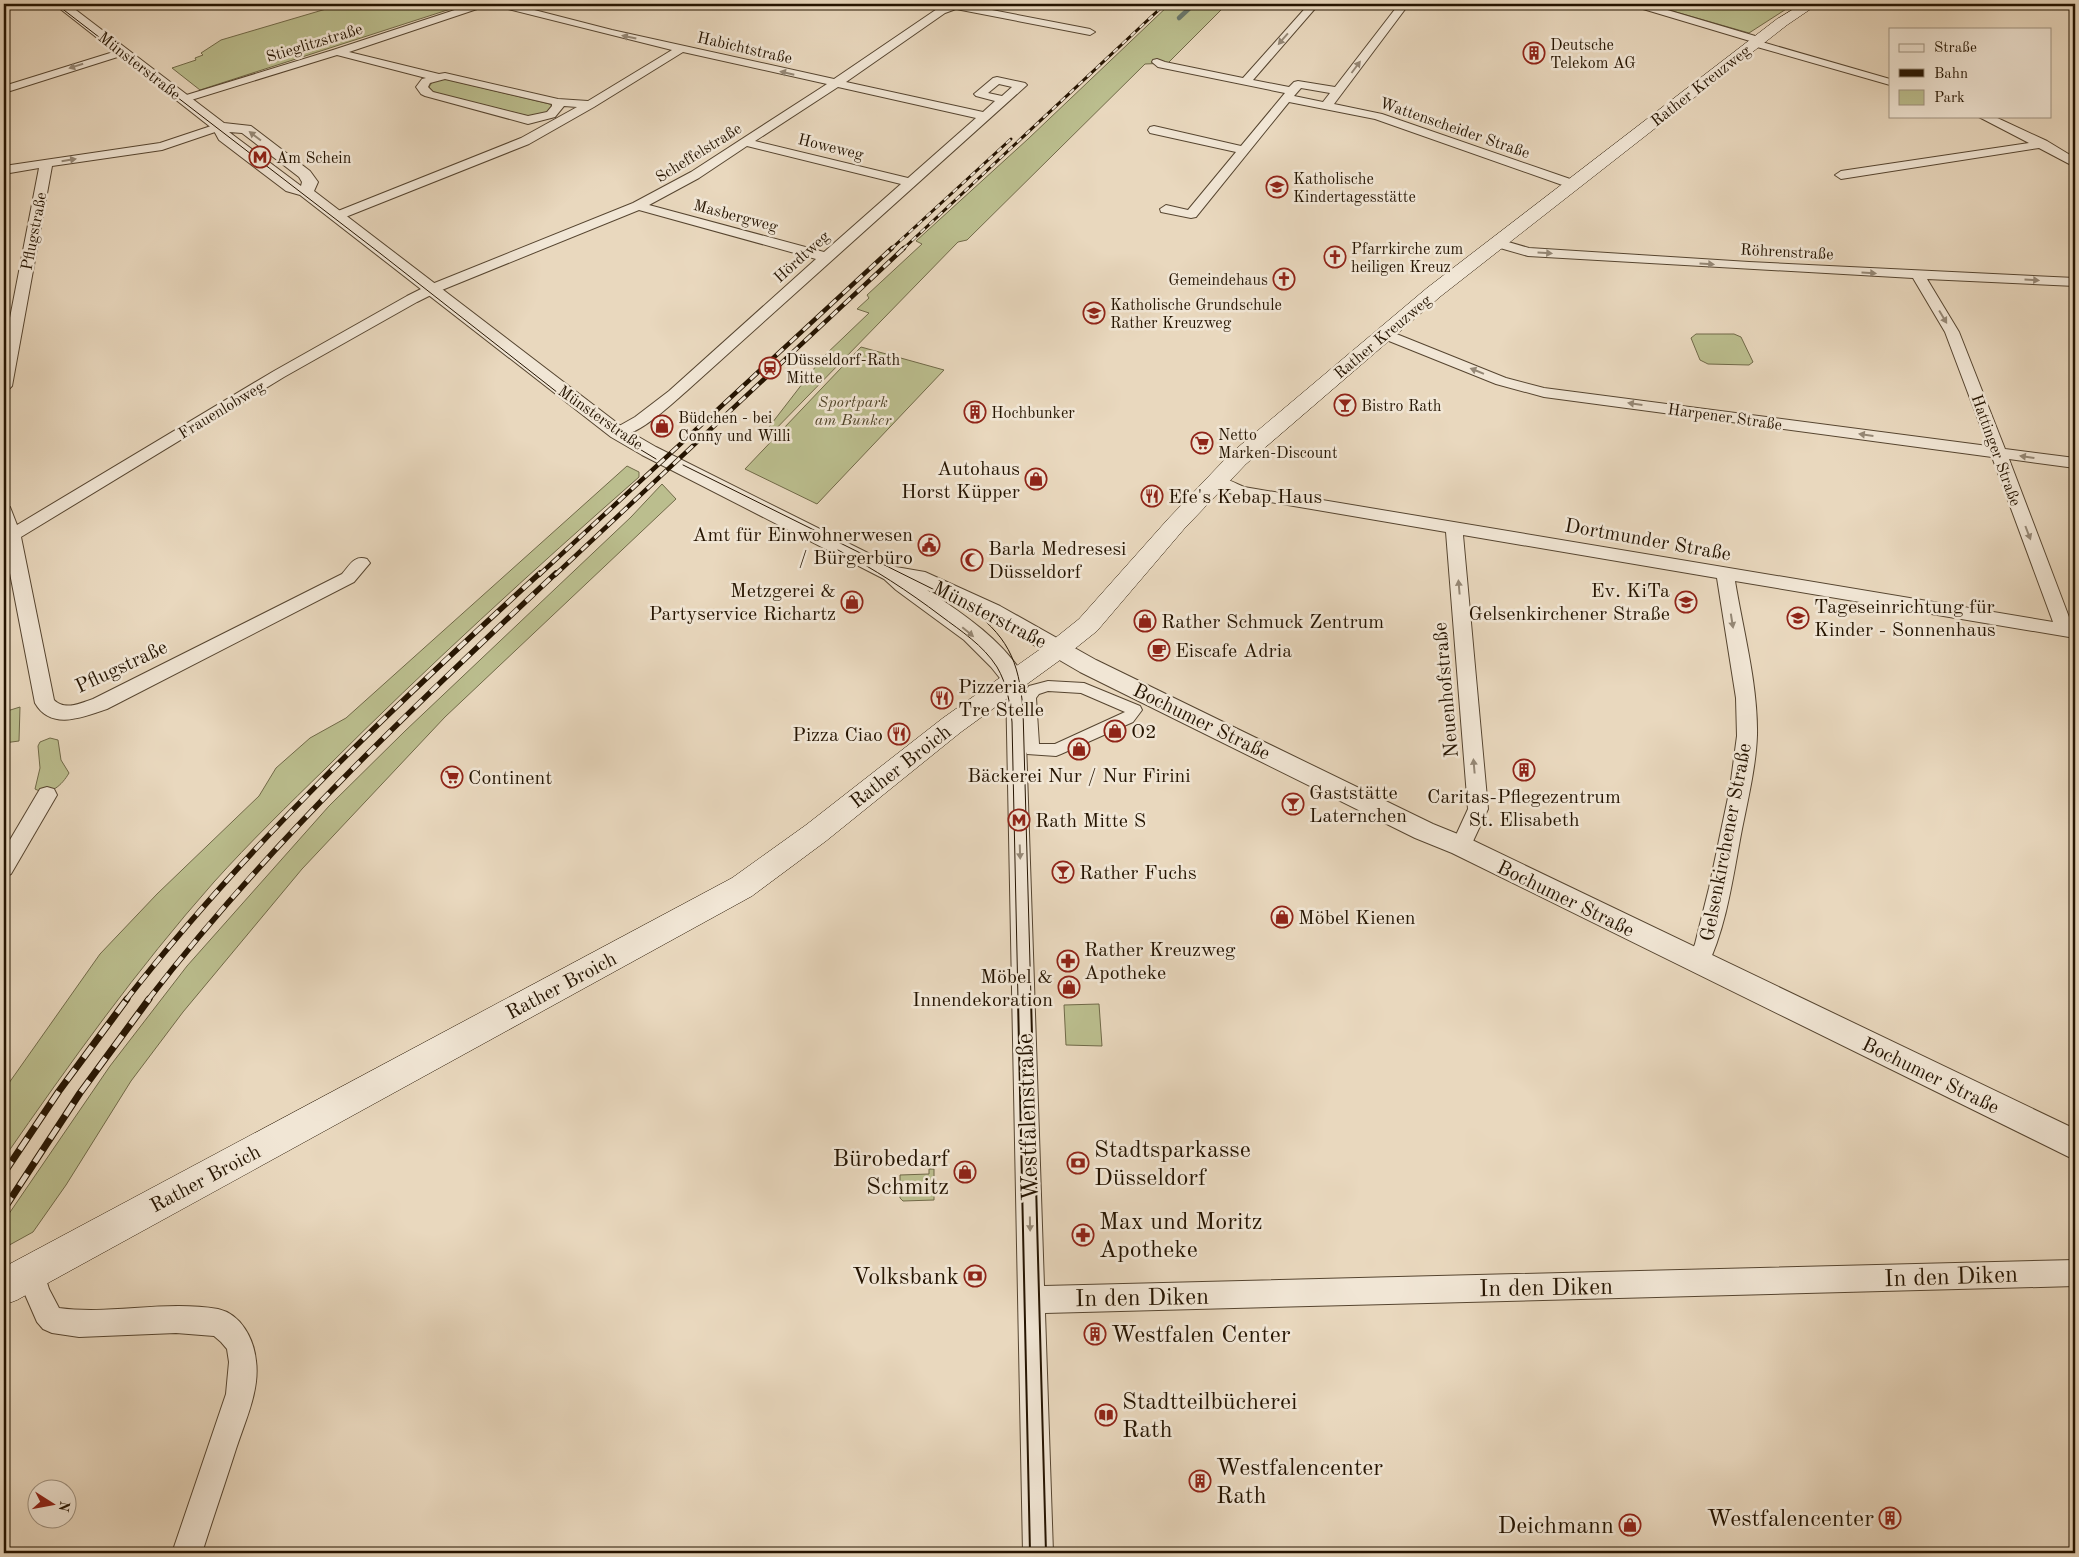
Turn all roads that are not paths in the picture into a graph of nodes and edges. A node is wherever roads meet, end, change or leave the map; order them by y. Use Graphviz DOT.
graph roads {
  1 [pos="60,4"];
  2 [pos="482,4"];
  3 [pos="500,4"];
  4 [pos="942,4"];
  5 [pos="1314,4"];
  6 [pos="1404,4"];
  7 [pos="1637,4"];
  8 [pos="1811,4"];
  9 [pos="960,5"];
  10 [pos="995,9"];
  11 [pos="1090,32"];
  12 [pos="1756,42"];
  13 [pos="681,49"];
  14 [pos="123,52"];
  15 [pos="337,52"];
  16 [pos="1157,62"];
  17 [pos="437,77"];
  18 [pos="1248,78"];
  19 [pos="1889,82"];
  20 [pos="835,84"];
  21 [pos="4,89"];
  22 [pos="1292,91"];
  23 [pos="1337,91"];
  24 [pos="184,99"];
  25 [pos="1004,100"];
  26 [pos="558,102"];
  27 [pos="590,105"];
  28 [pos="1326,106"];
  29 [pos="984,116"];
  30 [pos="1987,118"];
  31 [pos="528,120"];
  32 [pos="220,126"];
  33 [pos="551,127"];
  34 [pos="1154,130"];
  35 [pos="744,142"];
  36 [pos="2042,144"];
  37 [pos="1244,150"];
  38 [pos="2075,162"];
  39 [pos="46,164"];
  40 [pos="4,170"];
  41 [pos="1841,175"];
  42 [pos="909,182"];
  43 [pos="1572,184"];
  44 [pos="638,206"];
  45 [pos="1166,209"];
  46 [pos="338,216"];
  47 [pos="1498,242"];
  48 [pos="826,258"];
  49 [pos="1918,275"];
  50 [pos="2075,282"];
  51 [pos="432,289"];
  52 [pos="19,305"];
  53 [pos="4,308"];
  54 [pos="1384,334"];
  55 [pos="4,386"];
  56 [pos="618,432"];
  57 [pos="1998,453"];
  58 [pos="2075,463"];
  59 [pos="1216,482"];
  60 [pos="4,511"];
  61 [pos="1454,527"];
  62 [pos="8,535"];
  63 [pos="361,562"];
  64 [pos="1725,573"];
  65 [pos="892,574"];
  66 [pos="2070,631"];
  67 [pos="1058,649"];
  68 [pos="1015,681"];
  69 [pos="1135,710"];
  70 [pos="47,795"];
  71 [pos="1461,846"];
  72 [pos="4,868"];
  73 [pos="1698,962"];
  74 [pos="2075,1145"];
  75 [pos="2070,1269"];
  76 [pos="32,1272"];
  77 [pos="4,1287"];
  78 [pos="1032,1300"];
  79 [pos="187,1553"];
  80 [pos="1038,1553"];
  1 -- 14 [label="street, Münsterstraße"];
  2 -- 15 [label="street, Stieglitzstraße"];
  13 -- 3 [label="street, Habichtstraße, one-way"];
  4 -- 9 [label="street"];
  5 -- 18 [label="street, one-way"];
  23 -- 6 [label="street, one-way"];
  7 -- 12 [label="street"];
  8 -- 12 [label="main road, Rather Kreuzweg"];
  9 -- 10 [label="street"];
  9 -- 20 [label="street, Scheffelstraße"];
  10 -- 11 [label="street"];
  12 -- 19 [label="street"];
  12 -- 43 [label="main road, Rather Kreuzweg"];
  20 -- 13 [label="street, Habichtstraße, one-way"];
  13 -- 27 [label="street"];
  14 -- 21 [label="street, one-way"];
  14 -- 24 [label="street, Münsterstraße"];
  15 -- 17 [label="street"];
  15 -- 24 [label="street, Stieglitzstraße"];
  16 -- 18 [label="street"];
  17 -- 26 [label="street"];
  17 -- 31 [label="street"];
  18 -- 22 [label="street"];
  20 -- 29 [label="street, Habichtstraße"];
  20 -- 35 [label="street, Scheffelstraße"];
  22 -- 23 [label="street"];
  22 -- 28 [label="street, Wattenscheider Straße"];
  22 -- 37 [label="street"];
  23 -- 28 [label="street"];
  24 -- 32 [label="street, Münsterstraße"];
  25 -- 29 [label="street, Hördtweg"];
  26 -- 27 [label="street"];
  26 -- 31 [label="street"];
  27 -- 33 [label="street"];
  28 -- 43 [label="street, Wattenscheider Straße"];
  29 -- 42 [label="street, Hördtweg"];
  30 -- 36 [label="street"];
  31 -- 33 [label="street"];
  39 -- 32 [label="street, one-way"];
  32 -- 46 [label="street, Münsterstraße"];
  33 -- 46 [label="street"];
  34 -- 37 [label="street"];
  35 -- 42 [label="street, Howeweg"];
  35 -- 44 [label="street, Scheffelstraße"];
  36 -- 38 [label="street"];
  36 -- 41 [label="street"];
  37 -- 45 [label="street"];
  39 -- 40 [label="street"];
  39 -- 52 [label="street, Pflugstraße"];
  42 -- 48 [label="street, Hördtweg"];
  43 -- 47 [label="main road, Rather Kreuzweg"];
  44 -- 48 [label="street, Masbergweg"];
  44 -- 51 [label="street, Scheffelstraße"];
  46 -- 51 [label="street, Münsterstraße"];
  47 -- 49 [label="street, Röhrenstraße, one-way"];
  47 -- 54 [label="main road, Rather Kreuzweg"];
  48 -- 56 [label="street, Hördtweg"];
  49 -- 50 [label="street, Röhrenstraße, one-way"];
  49 -- 57 [label="street, Hattinger Straße, one-way"];
  51 -- 56 [label="street, Münsterstraße"];
  51 -- 62 [label="street, Frauenlobweg"];
  52 -- 53 [label="street"];
  52 -- 55 [label="street, Pflugstraße"];
  57 -- 54 [label="street, Harpener Straße, one-way"];
  54 -- 59 [label="main road, Rather Kreuzweg"];
  56 -- 65 [label="street, Münsterstraße"];
  58 -- 57 [label="street, Harpener Straße, one-way"];
  57 -- 66 [label="street, Hattinger Straße, one-way"];
  59 -- 61 [label="street, Dortmunder Straße"];
  59 -- 67 [label="main road, Rather Kreuzweg"];
  60 -- 62 [label="street, Pflugstraße"];
  61 -- 64 [label="street, Dortmunder Straße"];
  71 -- 61 [label="street, Neuenhofstraße, one-way"];
  62 -- 63 [label="street, Pflugstraße"];
  64 -- 66 [label="street, Dortmunder Straße"];
  64 -- 73 [label="street, Gelsenkirchener Straße, one-way"];
  65 -- 67 [label="street, Münsterstraße"];
  65 -- 68 [label="street, Münsterstraße, one-way"];
  67 -- 68 [label="main road, Rather Broich"];
  67 -- 71 [label="street, Bochumer Straße"];
  68 -- 76 [label="main road, Rather Broich"];
  68 -- 78 [label="street, Westfalenstraße, one-way"];
  69 -- 69 [label="street"];
  70 -- 72 [label="street"];
  71 -- 73 [label="street, Bochumer Straße"];
  73 -- 74 [label="street, Bochumer Straße"];
  75 -- 78 [label="street, In den Diken"];
  76 -- 77 [label="main road, Rather Broich"];
  76 -- 79 [label="street"];
  78 -- 80 [label="street, Westfalenstraße"];
}
